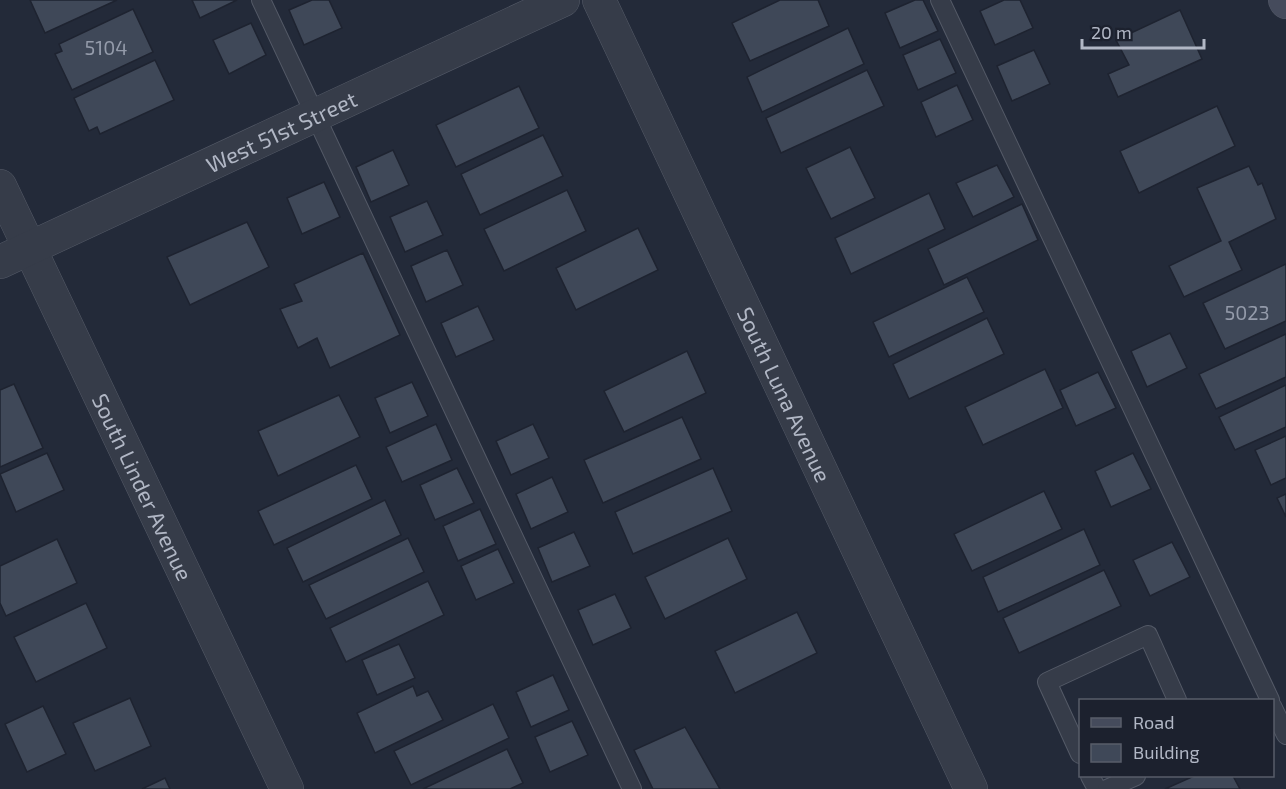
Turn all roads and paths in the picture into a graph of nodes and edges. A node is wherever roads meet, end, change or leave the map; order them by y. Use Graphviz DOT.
graph roads {
  1 [pos="261,0"];
  2 [pos="562,0"];
  3 [pos="599,0"];
  4 [pos="940,0"];
  5 [pos="315,116"];
  6 [pos="0,186"];
  7 [pos="14,256"];
  8 [pos="1177,699"];
  9 [pos="1270,699"];
  10 [pos="1274,710"];
  11 [pos="1286,735"];
  12 [pos="1079,752"];
  13 [pos="1134,777"];
  14 [pos="287,789"];
  15 [pos="632,789"];
  16 [pos="971,789"];
  17 [pos="1107,789"];
  1 -- 5 [label="lane"];
  2 -- 5 [label="street, West 51st Street"];
  3 -- 16 [label="street, South Luna Avenue"];
  4 -- 9 [label="lane"];
  5 -- 7 [label="street, West 51st Street"];
  5 -- 15 [label="lane"];
  6 -- 7 [label="street, South Linder Avenue"];
  7 -- 14 [label="street, South Linder Avenue"];
  8 -- 12 [label="lane"];
  10 -- 11 [label="lane"];
  13 -- 17 [label="lane"];
}
